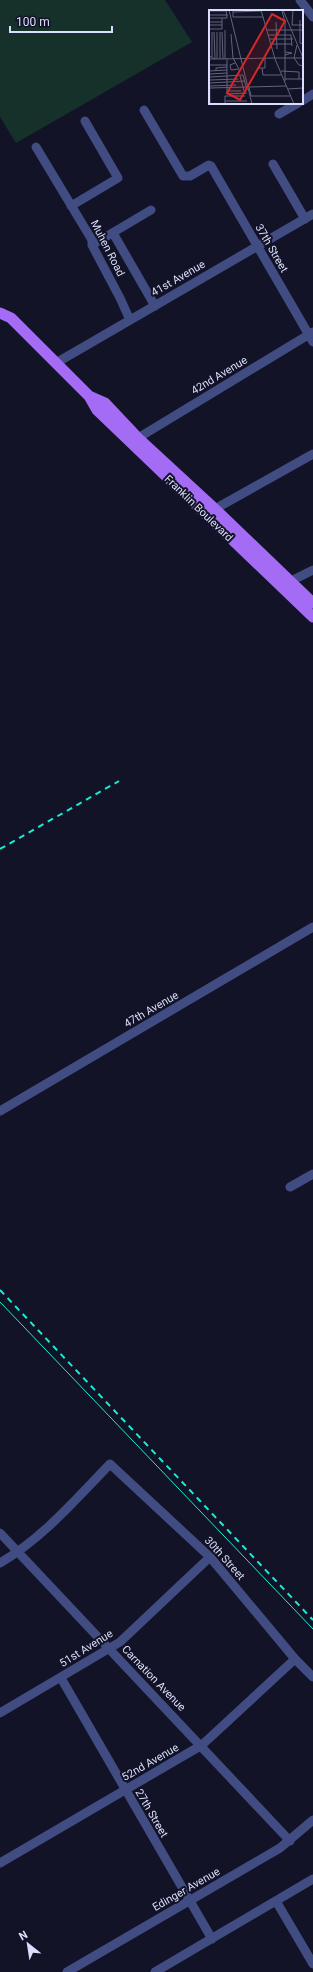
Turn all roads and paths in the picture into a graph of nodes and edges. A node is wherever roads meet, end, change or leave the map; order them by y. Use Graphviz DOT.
graph roads {
  1 [pos="300,0"];
  2 [pos="313,17"];
  3 [pos="313,94"];
  4 [pos="303,100"];
  5 [pos="296,104"];
  6 [pos="144,110"];
  7 [pos="279,114"];
  8 [pos="85,121"];
  9 [pos="36,147"];
  10 [pos="273,164"];
  11 [pos="70,206"];
  12 [pos="151,210"];
  13 [pos="309,216"];
  14 [pos="113,233"];
  15 [pos="92,245"];
  16 [pos="257,246"];
  17 [pos="0,303"];
  18 [pos="155,306"];
  19 [pos="0,312"];
  20 [pos="10,318"];
  21 [pos="130,320"];
  22 [pos="312,336"];
  23 [pos="56,363"];
  24 [pos="88,396"];
  25 [pos="138,438"];
  26 [pos="313,454"];
  27 [pos="215,508"];
  28 [pos="313,570"];
  29 [pos="291,581"];
  30 [pos="313,603"];
  31 [pos="313,617"];
  32 [pos="313,927"];
  33 [pos="0,1111"];
  34 [pos="313,1174"];
  35 [pos="290,1187"];
  36 [pos="0,1533"];
  37 [pos="18,1552"];
  38 [pos="210,1557"];
  39 [pos="0,1563"];
  40 [pos="109,1649"];
  41 [pos="295,1659"];
  42 [pos="313,1677"];
  43 [pos="61,1678"];
  44 [pos="0,1713"];
  45 [pos="202,1745"];
  46 [pos="125,1790"];
  47 [pos="313,1820"];
  48 [pos="290,1841"];
  49 [pos="0,1863"];
  50 [pos="313,1880"];
  51 [pos="190,1901"];
  52 [pos="276,1901"];
  53 [pos="212,1939"];
  54 [pos="313,1964"];
  55 [pos="67,1972"];
  56 [pos="155,1972"];
  1 -- 2 [label="street"];
  3 -- 4 [label="street"];
  5 -- 7 [label="street"];
  6 -- 16 [label="street, 37th Street"];
  8 -- 11 [label="street"];
  9 -- 11 [label="street, Muhen Road"];
  10 -- 13 [label="street"];
  11 -- 15 [label="street, Muhen Road"];
  12 -- 14 [label="street"];
  13 -- 16 [label="street, 41st Avenue"];
  14 -- 15 [label="street"];
  14 -- 18 [label="street"];
  15 -- 21 [label="street, Muhen Road"];
  16 -- 18 [label="street, 41st Avenue"];
  16 -- 22 [label="street, 37th Street"];
  17 -- 20 [label="main road, Franklin Boulevard"];
  18 -- 21 [label="street, 41st Avenue"];
  19 -- 20 [label="main road, Franklin Boulevard"];
  20 -- 23 [label="main road, Franklin Boulevard"];
  21 -- 23 [label="street, 41st Avenue"];
  22 -- 25 [label="street, 42nd Avenue"];
  23 -- 24 [label="main road, Franklin Boulevard"];
  24 -- 25 [label="main road, Franklin Boulevard"];
  24 -- 31 [label="main road, Franklin Boulevard"];
  25 -- 27 [label="main road, Franklin Boulevard"];
  26 -- 27 [label="street"];
  27 -- 29 [label="main road, Franklin Boulevard"];
  28 -- 29 [label="street"];
  29 -- 30 [label="main road, Franklin Boulevard"];
  32 -- 33 [label="street, 47th Avenue"];
  34 -- 35 [label="street"];
  36 -- 37 [label="street, Carnation Avenue"];
  37 -- 38 [label="street, 30th Street"];
  37 -- 39 [label="street"];
  37 -- 40 [label="street, Carnation Avenue"];
  38 -- 40 [label="street, 51st Avenue"];
  38 -- 41 [label="street, 30th Street"];
  40 -- 43 [label="street, 51st Avenue"];
  40 -- 45 [label="street, Carnation Avenue"];
  41 -- 42 [label="street, 30th Street"];
  41 -- 45 [label="street, 52nd Avenue"];
  43 -- 44 [label="street, 51st Avenue"];
  43 -- 46 [label="street, 27th Street"];
  45 -- 46 [label="street, 52nd Avenue"];
  45 -- 48 [label="street, Carnation Avenue"];
  46 -- 49 [label="street, 52nd Avenue"];
  46 -- 51 [label="street, 27th Street"];
  47 -- 48 [label="street, Edinger Avenue"];
  48 -- 51 [label="street, Edinger Avenue"];
  50 -- 52 [label="street"];
  51 -- 53 [label="street, 27th Street"];
  51 -- 55 [label="street, Edinger Avenue"];
  52 -- 53 [label="street"];
  52 -- 54 [label="street"];
  53 -- 56 [label="street"];
}
